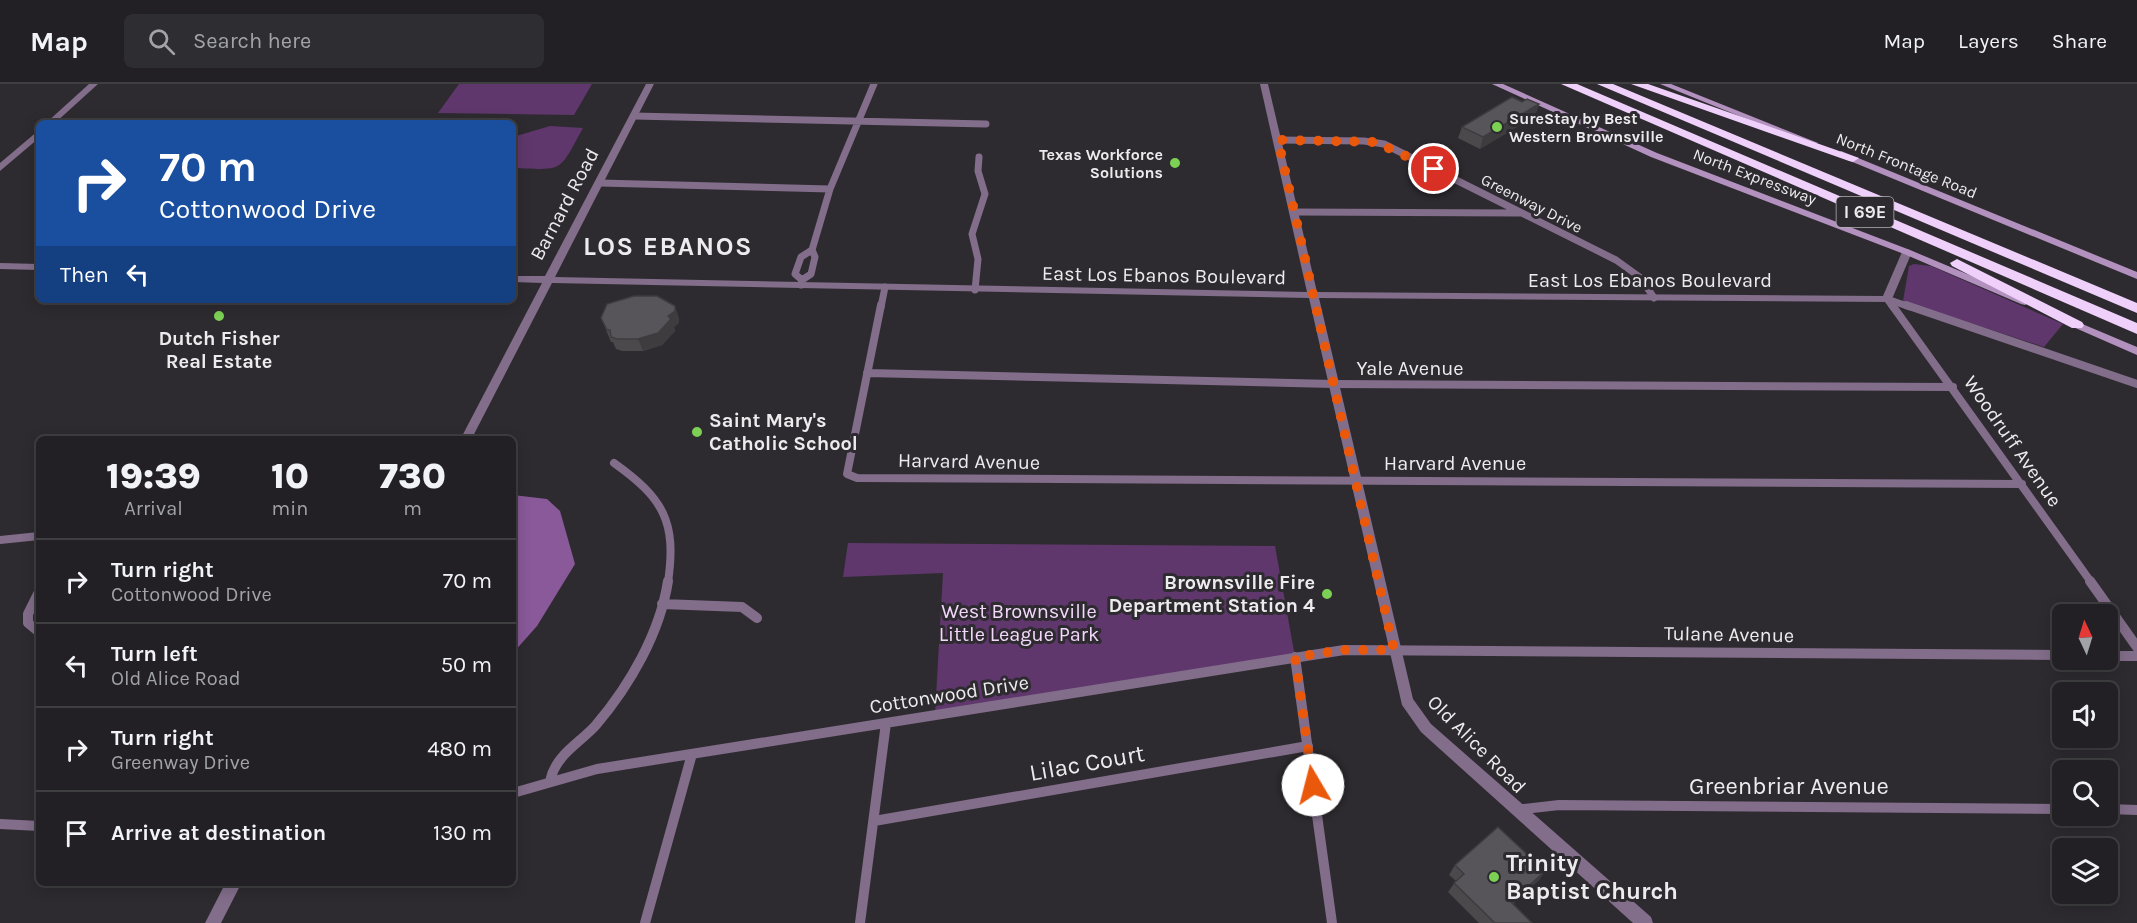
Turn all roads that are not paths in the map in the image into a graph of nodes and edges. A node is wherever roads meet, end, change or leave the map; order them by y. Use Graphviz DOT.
graph roads {
  1 [pos="94,84"];
  2 [pos="650,84"];
  3 [pos="874,84"];
  4 [pos="1264,84"];
  5 [pos="1496,84"];
  6 [pos="1566,84"];
  7 [pos="1603,84"];
  8 [pos="1637,84"];
  9 [pos="1664,84"];
  10 [pos="1594,96"];
  11 [pos="634,116"];
  12 [pos="53,120"];
  13 [pos="859,120"];
  14 [pos="986,124"];
  15 [pos="36,136"];
  16 [pos="1278,140"];
  17 [pos="979,157"];
  18 [pos="1853,158"];
  19 [pos="0,168"];
  20 [pos="600,183"];
  21 [pos="830,189"];
  22 [pos="1293,212"];
  23 [pos="1522,213"];
  24 [pos="812,250"];
  25 [pos="1907,252"];
  26 [pos="0,266"];
  27 [pos="36,267"];
  28 [pos="2137,276"];
  29 [pos="516,279"];
  30 [pos="548,280"];
  31 [pos="802,283"];
  32 [pos="885,287"];
  33 [pos="975,290"];
  34 [pos="1312,295"];
  35 [pos="1654,298"];
  36 [pos="1887,299"];
  37 [pos="2137,308"];
  38 [pos="2077,325"];
  39 [pos="2137,328"];
  40 [pos="2137,351"];
  41 [pos="867,373"];
  42 [pos="1333,384"];
  43 [pos="2137,384"];
  44 [pos="1953,387"];
  45 [pos="467,436"];
  46 [pos="614,463"];
  47 [pos="1355,481"];
  48 [pos="2022,484"];
  49 [pos="36,536"];
  50 [pos="0,540"];
  51 [pos="36,598"];
  52 [pos="662,603"];
  53 [pos="757,618"];
  54 [pos="36,630"];
  55 [pos="2137,647"];
  56 [pos="1394,650"];
  57 [pos="2052,655"];
  58 [pos="2118,656"];
  59 [pos="2137,656"];
  60 [pos="1295,657"];
  61 [pos="886,723"];
  62 [pos="1308,746"];
  63 [pos="692,754"];
  64 [pos="550,781"];
  65 [pos="516,793"];
  66 [pos="2052,809"];
  67 [pos="2118,809"];
  68 [pos="1516,810"];
  69 [pos="2137,810"];
  70 [pos="874,821"];
  71 [pos="0,824"];
  72 [pos="36,826"];
  73 [pos="232,886"];
  74 [pos="213,923"];
  75 [pos="645,923"];
  76 [pos="860,923"];
  77 [pos="1332,923"];
  78 [pos="1645,923"];
  1 -- 12 [label="street"];
  2 -- 11 [label="street, Barnard Road"];
  3 -- 13 [label="street"];
  4 -- 16 [label="street, Old Alice Road"];
  5 -- 25 [label="main road, North Expressway"];
  6 -- 10 [label="highway, North Expressway / I 69E"];
  7 -- 37 [label="highway, North Expressway / I 69E"];
  8 -- 18 [label="highway"];
  9 -- 18 [label="main road, North Frontage Road"];
  10 -- 38 [label="highway"];
  10 -- 39 [label="highway, North Expressway / I 69E"];
  11 -- 13 [label="street"];
  11 -- 20 [label="street, Barnard Road"];
  13 -- 14 [label="street"];
  13 -- 21 [label="street"];
  15 -- 19 [label="street"];
  16 -- 22 [label="street, Old Alice Road"];
  16 -- 23 [label="street, Greenway Drive"];
  17 -- 33 [label="street"];
  18 -- 28 [label="main road, North Frontage Road"];
  20 -- 21 [label="street"];
  20 -- 30 [label="street, Barnard Road"];
  21 -- 24 [label="street"];
  22 -- 23 [label="street"];
  22 -- 34 [label="street, Old Alice Road"];
  23 -- 35 [label="street, Greenway Drive"];
  24 -- 31 [label="street"];
  24 -- 31 [label="street"];
  25 -- 36 [label="street"];
  25 -- 38 [label="main road, North Expressway"];
  26 -- 27 [label="street"];
  29 -- 30 [label="street, East Los Ebanos Boulevard"];
  30 -- 31 [label="street, East Los Ebanos Boulevard"];
  30 -- 45 [label="street, Barnard Road"];
  31 -- 32 [label="street, East Los Ebanos Boulevard"];
  32 -- 33 [label="street, East Los Ebanos Boulevard"];
  32 -- 41 [label="street"];
  33 -- 34 [label="street, East Los Ebanos Boulevard"];
  34 -- 35 [label="street, East Los Ebanos Boulevard"];
  34 -- 42 [label="street, Old Alice Road"];
  35 -- 36 [label="street, East Los Ebanos Boulevard"];
  36 -- 43 [label="street"];
  36 -- 44 [label="street, Woodruff Avenue"];
  38 -- 40 [label="main road, North Expressway"];
  41 -- 42 [label="street, Yale Avenue"];
  41 -- 47 [label="street, Harvard Avenue"];
  42 -- 44 [label="street, Yale Avenue"];
  42 -- 47 [label="street, Old Alice Road"];
  44 -- 48 [label="street, Woodruff Avenue"];
  46 -- 52 [label="street"];
  47 -- 48 [label="street, Harvard Avenue"];
  47 -- 56 [label="street, Old Alice Road"];
  48 -- 55 [label="street, Woodruff Avenue"];
  49 -- 50 [label="street"];
  51 -- 54 [label="street"];
  52 -- 53 [label="street"];
  52 -- 64 [label="street"];
  56 -- 57 [label="street, Tulane Avenue"];
  56 -- 60 [label="street, Cottonwood Drive"];
  56 -- 68 [label="street, Old Alice Road"];
  58 -- 59 [label="street"];
  60 -- 61 [label="street, Cottonwood Drive"];
  60 -- 62 [label="street"];
  61 -- 63 [label="street, Cottonwood Drive"];
  61 -- 70 [label="street"];
  62 -- 70 [label="street, Lilac Court"];
  62 -- 77 [label="street"];
  63 -- 64 [label="street, Cottonwood Drive"];
  63 -- 75 [label="street"];
  64 -- 65 [label="street, Cottonwood Drive"];
  66 -- 68 [label="street, Greenbriar Avenue"];
  67 -- 69 [label="street"];
  68 -- 78 [label="street, Old Alice Road"];
  70 -- 76 [label="street"];
  71 -- 72 [label="street"];
  73 -- 74 [label="street"];
}
